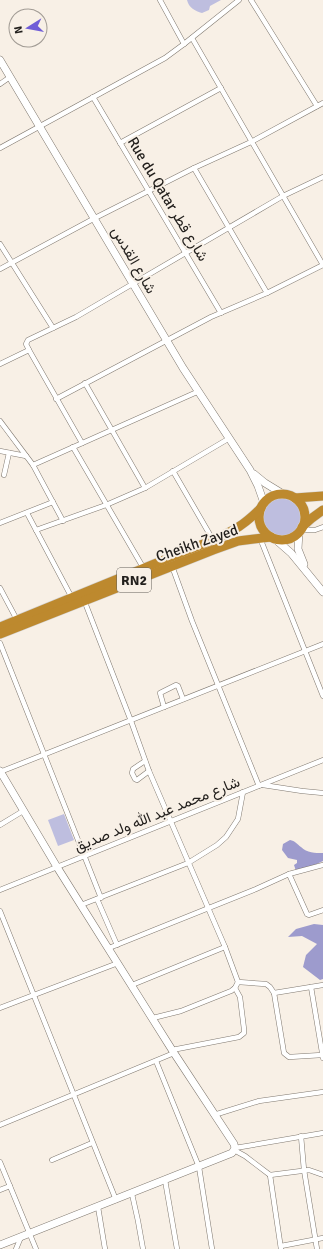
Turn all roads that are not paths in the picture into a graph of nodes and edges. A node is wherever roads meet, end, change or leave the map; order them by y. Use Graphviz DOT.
graph roads {
  1 [pos="160,0"];
  2 [pos="239,0"];
  3 [pos="251,0"];
  4 [pos="192,38"];
  5 [pos="184,44"];
  6 [pos="0,60"];
  7 [pos="10,78"];
  8 [pos="0,84"];
  9 [pos="221,88"];
  10 [pos="93,97"];
  11 [pos="323,103"];
  12 [pos="317,106"];
  13 [pos="40,127"];
  14 [pos="251,142"];
  15 [pos="120,143"];
  16 [pos="0,148"];
  17 [pos="194,168"];
  18 [pos="323,177"];
  19 [pos="149,191"];
  20 [pos="283,196"];
  21 [pos="95,218"];
  22 [pos="229,228"];
  23 [pos="0,244"];
  24 [pos="186,252"];
  25 [pos="11,263"];
  26 [pos="323,265"];
  27 [pos="0,269"];
  28 [pos="134,284"];
  29 [pos="267,293"];
  30 [pos="221,313"];
  31 [pos="53,328"];
  32 [pos="166,341"];
  33 [pos="28,350"];
  34 [pos="0,364"];
  35 [pos="86,383"];
  36 [pos="197,392"];
  37 [pos="56,399"];
  38 [pos="0,421"];
  39 [pos="112,430"];
  40 [pos="228,439"];
  41 [pos="82,443"];
  42 [pos="73,447"];
  43 [pos="0,451"];
  44 [pos="9,453"];
  45 [pos="26,456"];
  46 [pos="33,465"];
  47 [pos="250,470"];
  48 [pos="173,471"];
  49 [pos="4,475"];
  50 [pos="145,488"];
  51 [pos="283,494"];
  52 [pos="323,496"];
  53 [pos="295,498"];
  54 [pos="53,502"];
  55 [pos="106,505"];
  56 [pos="263,505"];
  57 [pos="323,510"];
  58 [pos="27,513"];
  59 [pos="63,521"];
  60 [pos="0,524"];
  61 [pos="323,527"];
  62 [pos="301,529"];
  63 [pos="36,530"];
  64 [pos="260,538"];
  65 [pos="273,538"];
  66 [pos="213,540"];
  67 [pos="172,565"];
  68 [pos="144,569"];
  69 [pos="309,575"];
  70 [pos="0,588"];
  71 [pos="323,592"];
  72 [pos="72,598"];
  73 [pos="84,600"];
  74 [pos="17,620"];
  75 [pos="0,627"];
  76 [pos="0,634"];
  77 [pos="0,643"];
  78 [pos="323,644"];
  79 [pos="305,651"];
  80 [pos="217,686"];
  81 [pos="323,696"];
  82 [pos="182,699"];
  83 [pos="164,707"];
  84 [pos="131,721"];
  85 [pos="45,755"];
  86 [pos="323,760"];
  87 [pos="145,761"];
  88 [pos="149,771"];
  89 [pos="0,772"];
  90 [pos="260,785"];
  91 [pos="243,792"];
  92 [pos="323,793"];
  93 [pos="23,811"];
  94 [pos="170,821"];
  95 [pos="0,825"];
  96 [pos="85,856"];
  97 [pos="188,863"];
  98 [pos="323,865"];
  99 [pos="57,867"];
  100 [pos="289,874"];
  101 [pos="0,890"];
  102 [pos="99,898"];
  103 [pos="81,905"];
  104 [pos="208,908"];
  105 [pos="323,910"];
  106 [pos="0,911"];
  107 [pos="117,945"];
  108 [pos="225,947"];
  109 [pos="108,948"];
  110 [pos="118,963"];
  111 [pos="238,982"];
  112 [pos="132,985"];
  113 [pos="323,985"];
  114 [pos="312,987"];
  115 [pos="235,988"];
  116 [pos="274,993"];
  117 [pos="33,995"];
  118 [pos="0,1008"];
  119 [pos="153,1018"];
  120 [pos="323,1020"];
  121 [pos="317,1021"];
  122 [pos="173,1051"];
  123 [pos="322,1055"];
  124 [pos="323,1058"];
  125 [pos="156,1061"];
  126 [pos="323,1092"];
  127 [pos="73,1096"];
  128 [pos="214,1115"];
  129 [pos="0,1125"];
  130 [pos="323,1132"];
  131 [pos="301,1136"];
  132 [pos="92,1143"];
  133 [pos="235,1149"];
  134 [pos="52,1160"];
  135 [pos="0,1162"];
  136 [pos="199,1167"];
  137 [pos="304,1170"];
  138 [pos="270,1175"];
  139 [pos="323,1175"];
  140 [pos="165,1180"];
  141 [pos="10,1186"];
  142 [pos="0,1190"];
  143 [pos="132,1194"];
  144 [pos="116,1200"];
  145 [pos="98,1207"];
  146 [pos="29,1234"];
  147 [pos="21,1237"];
  148 [pos="323,1238"];
  149 [pos="315,1239"];
  150 [pos="0,1245"];
  151 [pos="281,1248"];
  152 [pos="16,1249"];
  153 [pos="36,1249"];
  154 [pos="105,1249"];
  155 [pos="143,1249"];
  156 [pos="177,1249"];
  157 [pos="212,1249"];
  158 [pos="317,1249"];
  1 -- 5 [label="street"];
  2 -- 4 [label="street"];
  3 -- 12 [label="street"];
  4 -- 5 [label="street"];
  4 -- 9 [label="street"];
  5 -- 10 [label="street"];
  6 -- 7 [label="street, شارع القدس"];
  7 -- 8 [label="street"];
  7 -- 13 [label="street, شارع القدس"];
  9 -- 14 [label="street"];
  9 -- 15 [label="street"];
  10 -- 13 [label="street"];
  10 -- 15 [label="street, Rue du Qatar شارع قطر"];
  11 -- 12 [label="street"];
  12 -- 14 [label="street"];
  13 -- 16 [label="street"];
  13 -- 21 [label="street, شارع القدس"];
  14 -- 17 [label="street"];
  14 -- 20 [label="street"];
  15 -- 19 [label="street, Rue du Qatar شارع قطر"];
  17 -- 19 [label="street"];
  17 -- 22 [label="street"];
  18 -- 20 [label="street"];
  19 -- 21 [label="street"];
  19 -- 24 [label="street, Rue du Qatar شارع قطر"];
  20 -- 22 [label="street"];
  20 -- 26 [label="street"];
  21 -- 25 [label="street"];
  21 -- 28 [label="street, شارع القدس"];
  22 -- 24 [label="street"];
  22 -- 29 [label="street"];
  23 -- 25 [label="street"];
  24 -- 28 [label="street"];
  24 -- 30 [label="street, Rue du Qatar شارع قطر"];
  25 -- 27 [label="street"];
  25 -- 31 [label="street"];
  26 -- 29 [label="street"];
  28 -- 31 [label="street"];
  28 -- 32 [label="street, شارع القدس"];
  29 -- 30 [label="street"];
  30 -- 32 [label="street"];
  31 -- 33 [label="street"];
  32 -- 35 [label="street"];
  32 -- 36 [label="street, شارع القدس"];
  33 -- 34 [label="street"];
  33 -- 37 [label="street"];
  35 -- 37 [label="street"];
  35 -- 39 [label="street"];
  36 -- 39 [label="street"];
  36 -- 40 [label="street, شارع القدس"];
  37 -- 41 [label="street"];
  38 -- 45 [label="street"];
  39 -- 41 [label="street"];
  39 -- 50 [label="street"];
  40 -- 47 [label="street, شارع القدس"];
  40 -- 48 [label="street"];
  41 -- 42 [label="street"];
  42 -- 46 [label="street"];
  42 -- 55 [label="street"];
  43 -- 44 [label="street"];
  44 -- 45 [label="street"];
  44 -- 49 [label="street"];
  45 -- 46 [label="street"];
  46 -- 54 [label="street"];
  47 -- 51 [label="street"];
  47 -- 56 [label="street"];
  48 -- 50 [label="street"];
  48 -- 66 [label="street"];
  50 -- 55 [label="street"];
  51 -- 53 [label="highway"];
  51 -- 56 [label="highway"];
  52 -- 53 [label="highway"];
  53 -- 62 [label="highway"];
  54 -- 58 [label="street"];
  54 -- 59 [label="street"];
  55 -- 59 [label="street"];
  55 -- 68 [label="street"];
  56 -- 65 [label="highway"];
  56 -- 66 [label="highway, Cheikh Zayed / RN2"];
  57 -- 62 [label="highway"];
  58 -- 60 [label="street"];
  58 -- 63 [label="street"];
  59 -- 63 [label="street"];
  61 -- 62 [label="street"];
  62 -- 65 [label="highway"];
  62 -- 69 [label="street"];
  63 -- 72 [label="street"];
  64 -- 65 [label="highway, Cheikh Zayed / RN2"];
  64 -- 67 [label="highway, Cheikh Zayed / RN2"];
  64 -- 79 [label="street"];
  65 -- 69 [label="street"];
  66 -- 68 [label="highway, Cheikh Zayed / RN2"];
  67 -- 73 [label="highway, Cheikh Zayed / RN2"];
  67 -- 80 [label="street"];
  68 -- 72 [label="highway, Cheikh Zayed / RN2"];
  69 -- 71 [label="street"];
  70 -- 74 [label="street"];
  72 -- 74 [label="highway, Cheikh Zayed / RN2"];
  73 -- 76 [label="highway, Cheikh Zayed / RN2"];
  73 -- 84 [label="street"];
  74 -- 75 [label="highway, Cheikh Zayed / RN2"];
  77 -- 85 [label="street"];
  78 -- 79 [label="street"];
  79 -- 80 [label="street"];
  79 -- 81 [label="street"];
  80 -- 82 [label="street"];
  80 -- 90 [label="street"];
  82 -- 83 [label="street"];
  82 -- 83 [label="street"];
  83 -- 84 [label="street"];
  84 -- 85 [label="street"];
  84 -- 87 [label="street"];
  85 -- 89 [label="street"];
  85 -- 96 [label="street"];
  86 -- 90 [label="street, شارع محمد عبد الله ولد صديق"];
  87 -- 88 [label="street"];
  87 -- 88 [label="street"];
  88 -- 94 [label="street"];
  89 -- 93 [label="street"];
  90 -- 91 [label="street, شارع محمد عبد الله ولد صديق"];
  90 -- 92 [label="street"];
  91 -- 94 [label="street, شارع محمد عبد الله ولد صديق"];
  91 -- 97 [label="street"];
  93 -- 95 [label="street"];
  93 -- 99 [label="street"];
  94 -- 96 [label="street, شارع محمد عبد الله ولد صديق"];
  94 -- 97 [label="street"];
  96 -- 99 [label="street, شارع محمد عبد الله ولد صديق"];
  96 -- 102 [label="street"];
  97 -- 102 [label="street"];
  97 -- 104 [label="street"];
  98 -- 100 [label="street"];
  99 -- 101 [label="street, شارع محمد عبد الله ولد صديق"];
  99 -- 103 [label="street"];
  100 -- 104 [label="street"];
  100 -- 105 [label="street"];
  102 -- 103 [label="street"];
  102 -- 107 [label="street"];
  103 -- 109 [label="street"];
  104 -- 107 [label="street"];
  104 -- 108 [label="street"];
  106 -- 117 [label="street"];
  107 -- 109 [label="street"];
  108 -- 111 [label="street"];
  108 -- 112 [label="street"];
  109 -- 110 [label="street"];
  110 -- 112 [label="street"];
  110 -- 117 [label="street"];
  111 -- 115 [label="street"];
  111 -- 116 [label="street"];
  112 -- 119 [label="street"];
  113 -- 114 [label="street"];
  114 -- 116 [label="street"];
  114 -- 121 [label="street"];
  115 -- 119 [label="street"];
  115 -- 122 [label="street"];
  116 -- 123 [label="street"];
  117 -- 118 [label="street"];
  117 -- 127 [label="street"];
  119 -- 122 [label="street"];
  120 -- 121 [label="street"];
  121 -- 123 [label="street"];
  122 -- 125 [label="street"];
  122 -- 128 [label="street"];
  123 -- 124 [label="street"];
  125 -- 127 [label="street"];
  125 -- 136 [label="street"];
  126 -- 128 [label="street"];
  127 -- 129 [label="street"];
  127 -- 132 [label="street"];
  128 -- 133 [label="street"];
  130 -- 131 [label="street"];
  131 -- 133 [label="street"];
  131 -- 137 [label="street"];
  132 -- 134 [label="street"];
  132 -- 144 [label="street"];
  133 -- 136 [label="street"];
  133 -- 138 [label="street"];
  135 -- 141 [label="street"];
  136 -- 140 [label="street"];
  136 -- 157 [label="street"];
  137 -- 138 [label="street"];
  137 -- 139 [label="street"];
  137 -- 149 [label="street"];
  138 -- 151 [label="street"];
  140 -- 143 [label="street"];
  140 -- 156 [label="street"];
  141 -- 142 [label="street"];
  141 -- 146 [label="street"];
  143 -- 144 [label="street"];
  143 -- 155 [label="street"];
  144 -- 145 [label="street"];
  145 -- 146 [label="street"];
  145 -- 154 [label="street"];
  146 -- 147 [label="street"];
  146 -- 153 [label="street"];
  147 -- 150 [label="street"];
  147 -- 152 [label="street"];
  148 -- 149 [label="street"];
  149 -- 151 [label="street"];
  149 -- 158 [label="street"];
}
